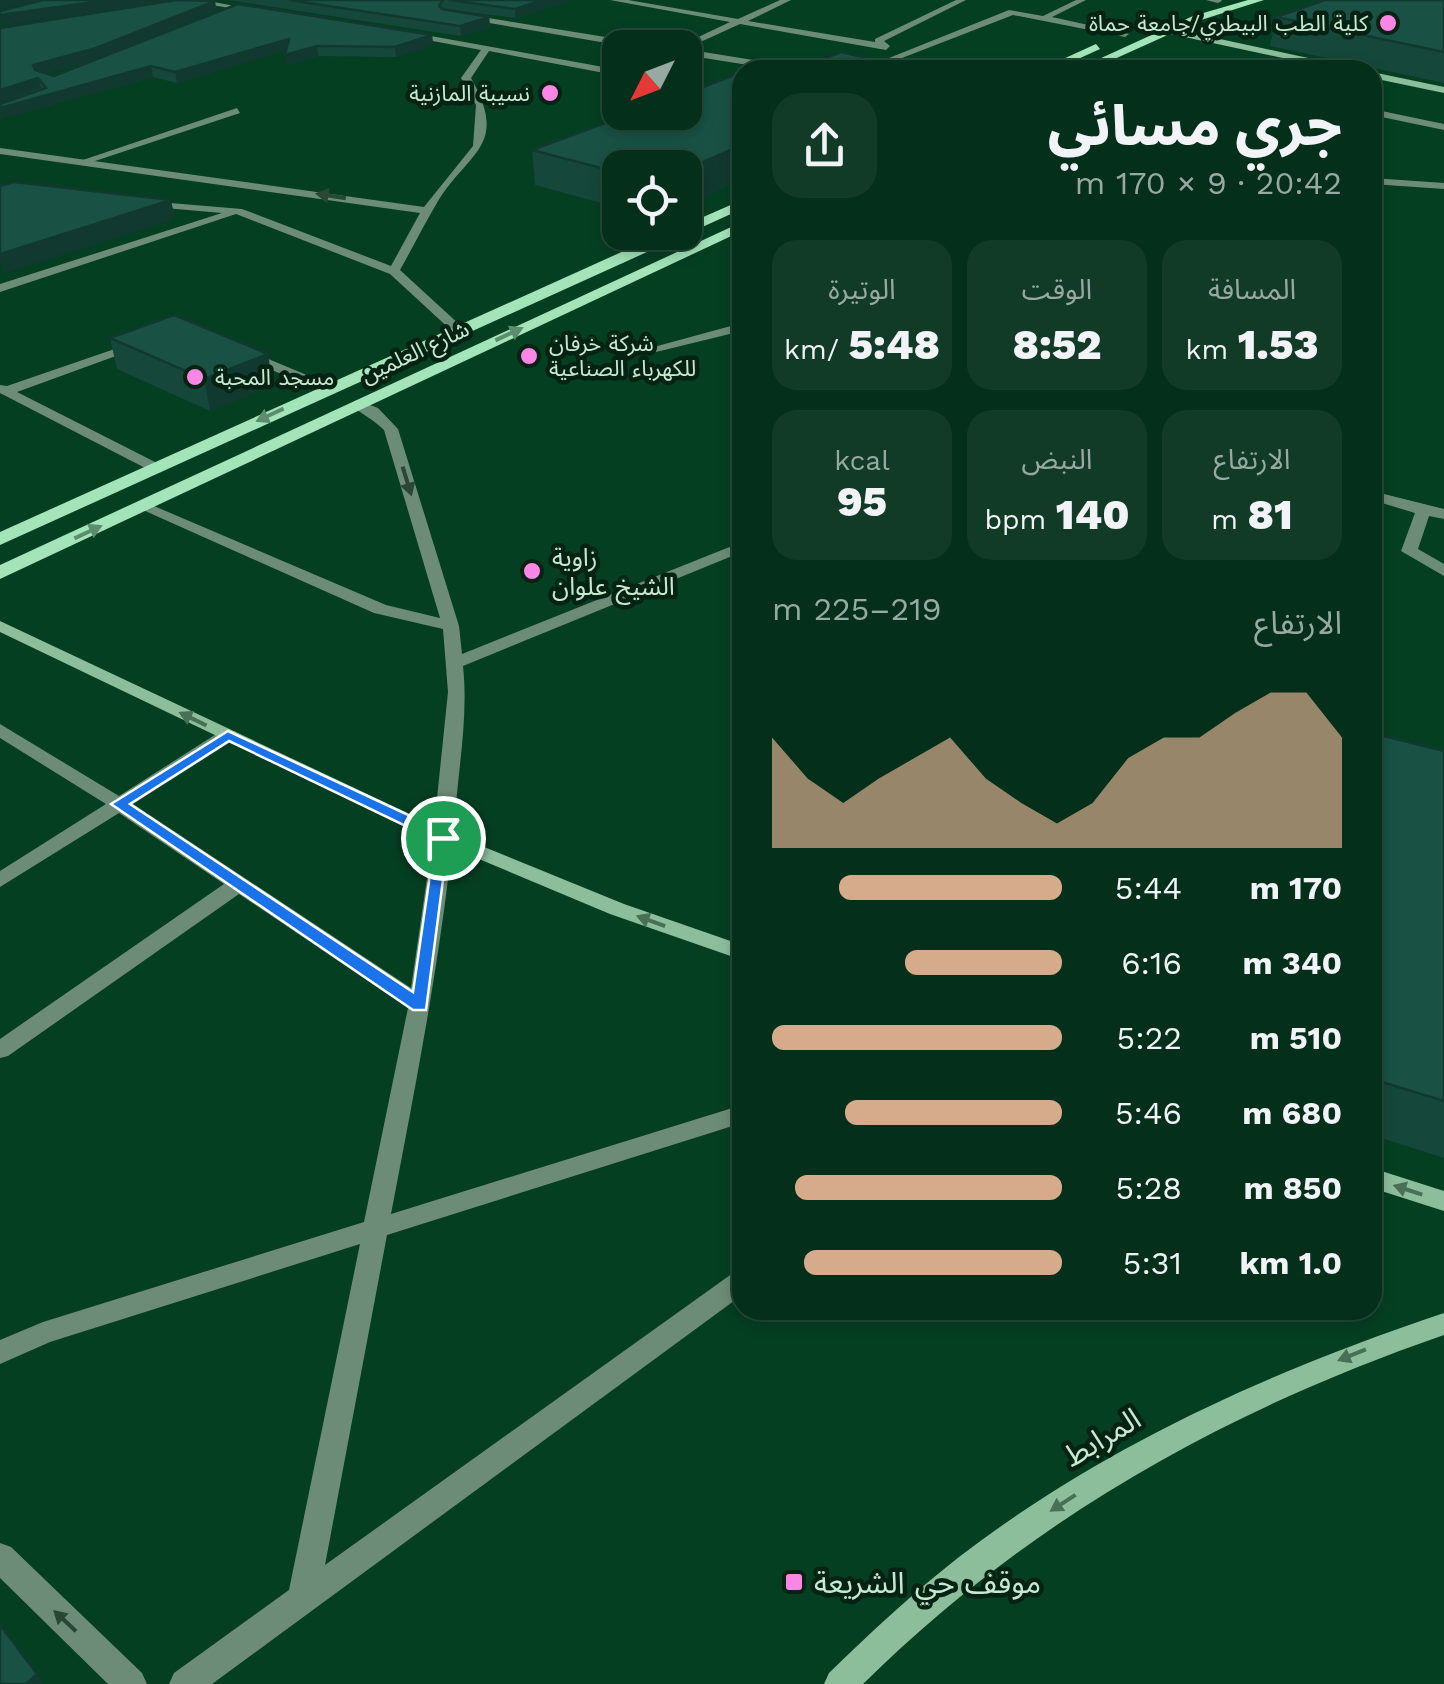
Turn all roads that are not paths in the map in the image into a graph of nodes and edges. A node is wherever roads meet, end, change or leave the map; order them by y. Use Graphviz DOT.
graph roads {
  1 [pos="191,0"];
  2 [pos="619,0"];
  3 [pos="787,0"];
  4 [pos="947,0"];
  5 [pos="1082,0"];
  6 [pos="1210,0"];
  7 [pos="1259,0"];
  8 [pos="960,1"];
  9 [pos="1221,1"];
  10 [pos="175,4"];
  11 [pos="236,8"];
  12 [pos="447,13"];
  13 [pos="278,14"];
  14 [pos="1046,17"];
  15 [pos="738,21"];
  16 [pos="393,31"];
  17 [pos="1169,31"];
  18 [pos="1125,34"];
  19 [pos="702,37"];
  20 [pos="602,39"];
  21 [pos="487,47"];
  22 [pos="886,47"];
  23 [pos="702,55"];
  24 [pos="900,56"];
  25 [pos="1106,59"];
  26 [pos="735,60"];
  27 [pos="889,60"];
  28 [pos="1067,60"];
  29 [pos="1111,60"];
  30 [pos="1304,60"];
  31 [pos="602,69"];
  32 [pos="1382,77"];
  33 [pos="702,88"];
  34 [pos="1444,90"];
  35 [pos="732,94"];
  36 [pos="237,111"];
  37 [pos="1382,114"];
  38 [pos="1444,126"];
  39 [pos="0,152"];
  40 [pos="82,162"];
  41 [pos="1382,182"];
  42 [pos="1444,186"];
  43 [pos="126,202"];
  44 [pos="732,208"];
  45 [pos="428,211"];
  46 [pos="238,212"];
  47 [pos="702,222"];
  48 [pos="732,231"];
  49 [pos="638,250"];
  50 [pos="394,272"];
  51 [pos="0,288"];
  52 [pos="456,329"];
  53 [pos="732,329"];
  54 [pos="150,342"];
  55 [pos="656,348"];
  56 [pos="240,352"];
  57 [pos="328,388"];
  58 [pos="3,389"];
  59 [pos="356,404"];
  60 [pos="156,468"];
  61 [pos="1382,498"];
  62 [pos="142,506"];
  63 [pos="1423,511"];
  64 [pos="1444,514"];
  65 [pos="0,539"];
  66 [pos="732,551"];
  67 [pos="1444,571"];
  68 [pos="0,574"];
  69 [pos="0,626"];
  70 [pos="451,626"];
  71 [pos="456,663"];
  72 [pos="0,730"];
  73 [pos="228,735"];
  74 [pos="119,804"];
  75 [pos="443,838"];
  76 [pos="0,880"];
  77 [pos="237,886"];
  78 [pos="732,949"];
  79 [pos="420,1006"];
  80 [pos="0,1050"];
  81 [pos="732,1117"];
  82 [pos="1382,1181"];
  83 [pos="1444,1201"];
  84 [pos="373,1227"];
  85 [pos="732,1288"];
  86 [pos="1444,1324"];
  87 [pos="0,1352"];
  88 [pos="0,1556"];
  89 [pos="303,1598"];
  90 [pos="131,1684"];
  91 [pos="185,1684"];
  92 [pos="840,1684"];
  1 -- 10 [label="street"];
  1 -- 11 [label="street"];
  2 -- 15 [label="street"];
  3 -- 15 [label="street"];
  4 -- 8 [label="street"];
  5 -- 14 [label="street"];
  6 -- 9 [label="street"];
  7 -- 17 [label="main road"];
  8 -- 22 [label="street"];
  9 -- 18 [label="main road"];
  11 -- 13 [label="street"];
  12 -- 20 [label="street"];
  14 -- 18 [label="street"];
  14 -- 24 [label="street"];
  15 -- 19 [label="street"];
  15 -- 22 [label="street"];
  16 -- 21 [label="street"];
  17 -- 25 [label="main road"];
  17 -- 30 [label="main road"];
  18 -- 28 [label="main road"];
  21 -- 31 [label="street"];
  21 -- 45 [label="street"];
  22 -- 24 [label="street"];
  23 -- 26 [label="street"];
  24 -- 27 [label="street"];
  25 -- 29 [label="street"];
  32 -- 34 [label="main road"];
  33 -- 35 [label="street"];
  36 -- 40 [label="street"];
  37 -- 38 [label="street"];
  39 -- 40 [label="street"];
  45 -- 40 [label="street, one-way"];
  41 -- 42 [label="street"];
  43 -- 46 [label="street"];
  44 -- 47 [label="main road, شارع العلمين"];
  45 -- 50 [label="street"];
  46 -- 50 [label="street"];
  46 -- 51 [label="street"];
  59 -- 48 [label="main road, شارع العلمين, one-way"];
  49 -- 52 [label="main road, شارع العلمين"];
  50 -- 52 [label="street"];
  52 -- 57 [label="main road, شارع العلمين"];
  53 -- 55 [label="street"];
  54 -- 58 [label="street"];
  56 -- 57 [label="street"];
  57 -- 60 [label="main road, شارع العلمين, one-way"];
  58 -- 60 [label="street"];
  59 -- 62 [label="main road, شارع العلمين"];
  59 -- 70 [label="street, one-way"];
  60 -- 65 [label="main road, شارع العلمين"];
  61 -- 63 [label="street"];
  68 -- 62 [label="main road, شارع العلمين, one-way"];
  62 -- 70 [label="street"];
  63 -- 64 [label="street"];
  63 -- 67 [label="street"];
  66 -- 71 [label="street"];
  73 -- 69 [label="main road, one-way"];
  70 -- 71 [label="street"];
  71 -- 75 [label="street"];
  72 -- 74 [label="street"];
  73 -- 74 [label="street"];
  73 -- 75 [label="main road"];
  74 -- 76 [label="street"];
  74 -- 77 [label="street"];
  78 -- 75 [label="main road, one-way"];
  75 -- 79 [label="street"];
  77 -- 79 [label="street"];
  77 -- 80 [label="street"];
  79 -- 84 [label="street"];
  81 -- 84 [label="street"];
  83 -- 82 [label="main road, one-way"];
  84 -- 87 [label="street"];
  84 -- 89 [label="street"];
  85 -- 89 [label="street"];
  86 -- 92 [label="main road, المرابط, one-way"];
  90 -- 88 [label="street, one-way"];
  89 -- 91 [label="street"];
}
